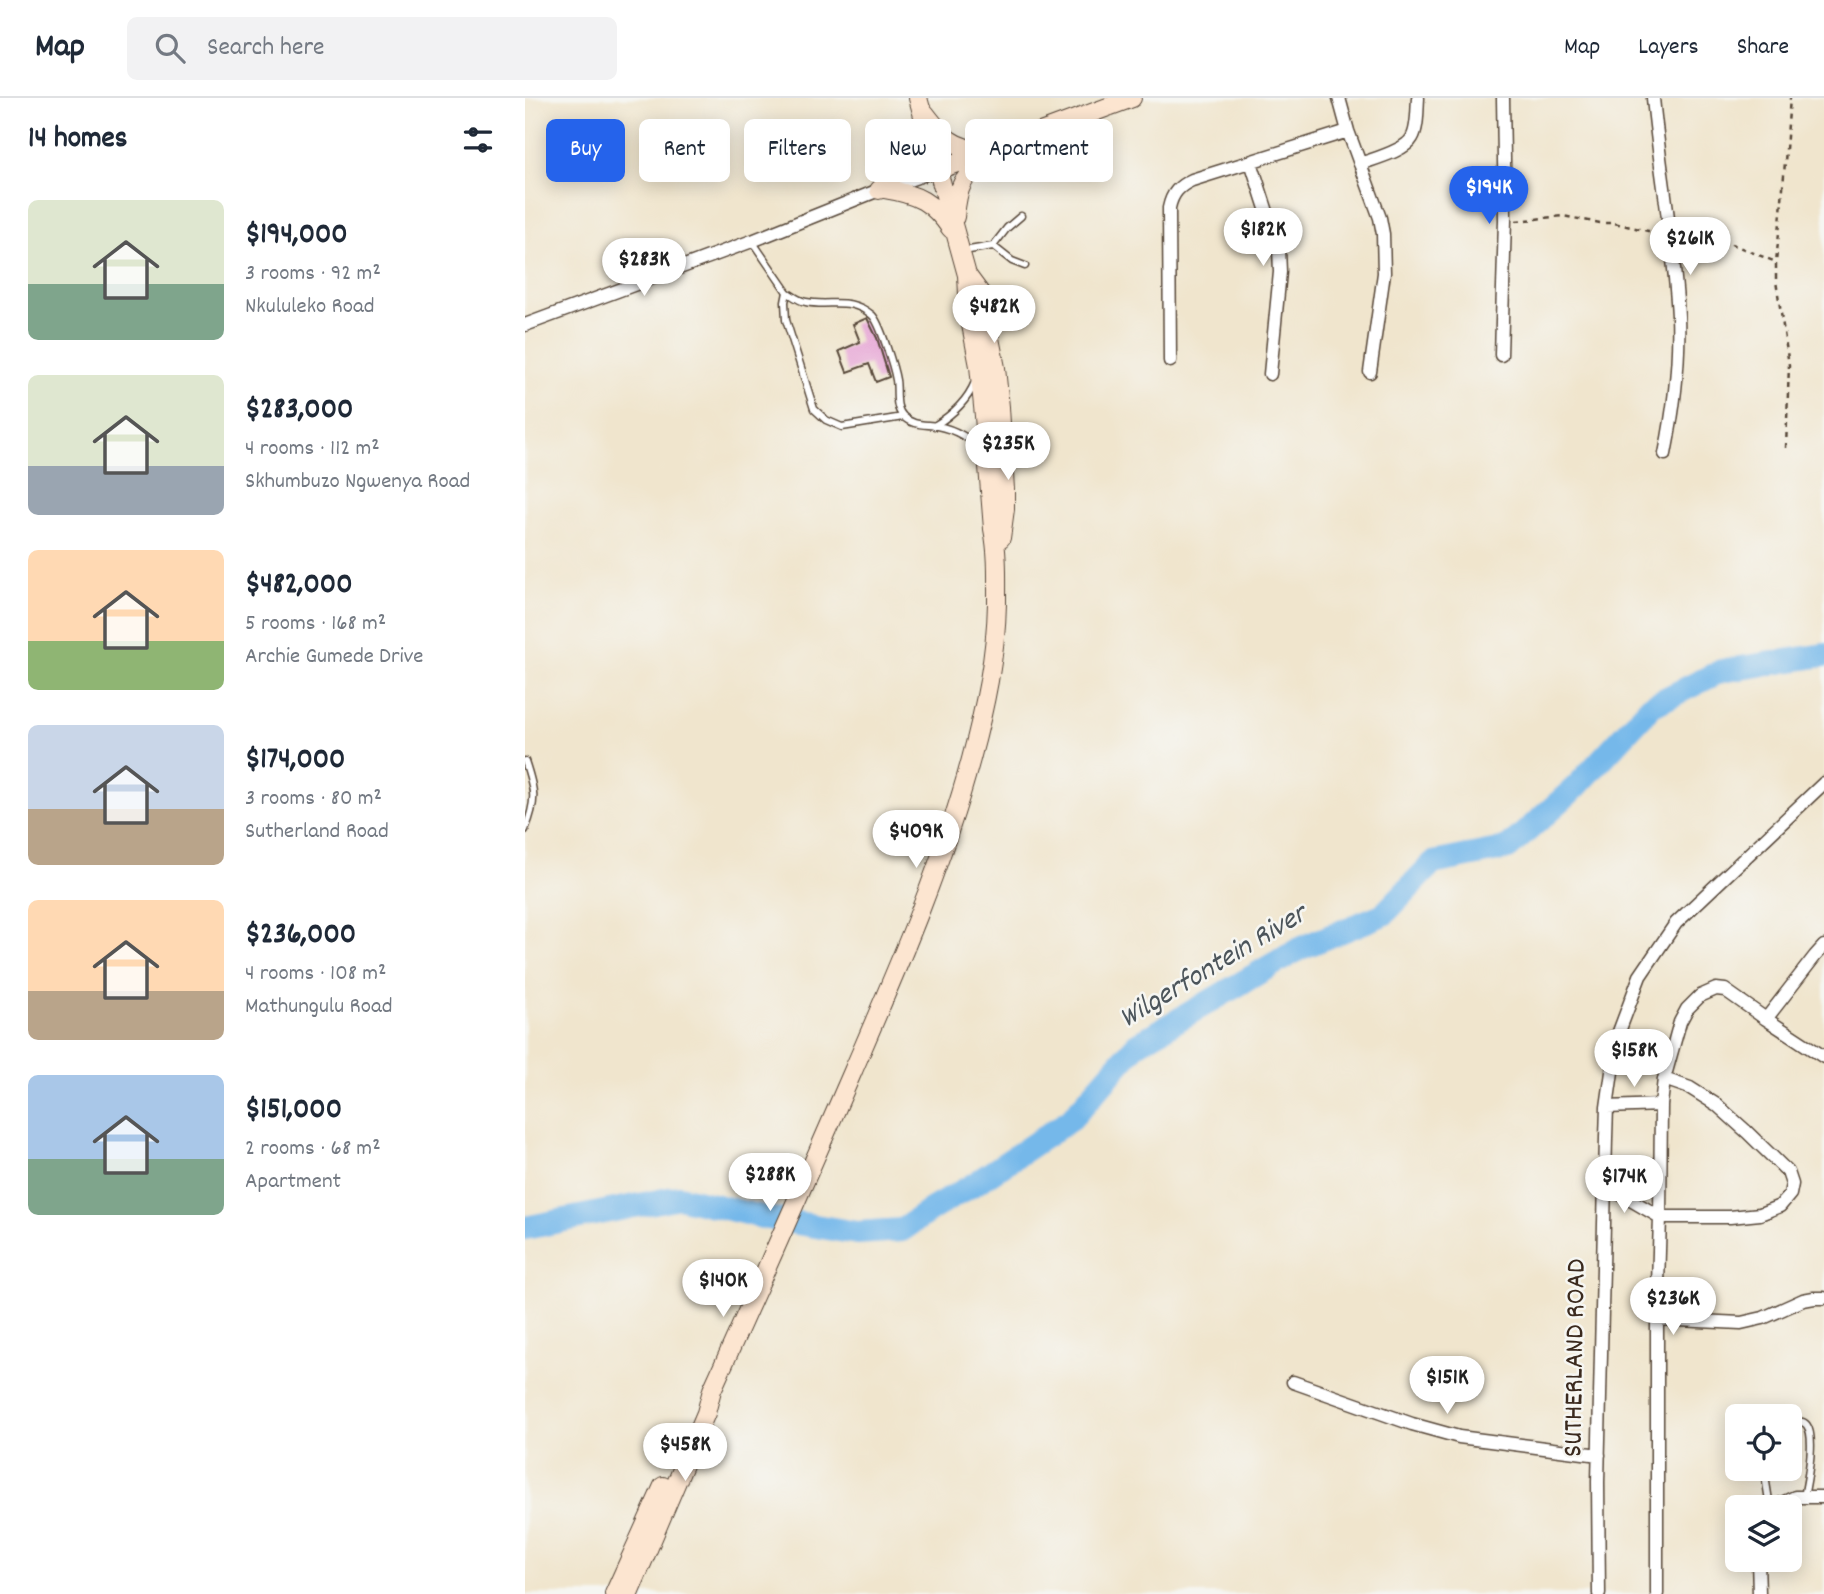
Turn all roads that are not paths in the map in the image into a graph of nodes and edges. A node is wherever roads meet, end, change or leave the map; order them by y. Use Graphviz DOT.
graph roads {
  1 [pos="1132,98"];
  2 [pos="1339,98"];
  3 [pos="1418,98"];
  4 [pos="1503,98"];
  5 [pos="1653,98"];
  6 [pos="921,108"];
  7 [pos="1072,119"];
  8 [pos="1348,131"];
  9 [pos="965,148"];
  10 [pos="1251,162"];
  11 [pos="1360,164"];
  12 [pos="965,178"];
  13 [pos="904,182"];
  14 [pos="941,182"];
  15 [pos="882,190"];
  16 [pos="1021,216"];
  17 [pos="957,237"];
  18 [pos="752,241"];
  19 [pos="993,246"];
  20 [pos="1025,266"];
  21 [pos="967,275"];
  22 [pos="787,292"];
  23 [pos="525,325"];
  24 [pos="1501,355"];
  25 [pos="1170,361"];
  26 [pos="979,366"];
  27 [pos="1370,372"];
  28 [pos="1270,374"];
  29 [pos="903,417"];
  30 [pos="934,426"];
  31 [pos="1665,454"];
  32 [pos="988,463"];
  33 [pos="997,551"];
  34 [pos="525,761"];
  35 [pos="1824,783"];
  36 [pos="525,830"];
  37 [pos="1824,946"];
  38 [pos="1766,1019"];
  39 [pos="1824,1057"];
  40 [pos="1664,1079"];
  41 [pos="1661,1105"];
  42 [pos="1607,1107"];
  43 [pos="1605,1185"];
  44 [pos="1660,1217"];
  45 [pos="1824,1298"];
  46 [pos="1657,1319"];
  47 [pos="1293,1382"];
  48 [pos="1802,1423"];
  49 [pos="1599,1455"];
  50 [pos="1804,1497"];
  51 [pos="1824,1497"];
  52 [pos="1758,1572"];
  53 [pos="618,1594"];
  54 [pos="1599,1594"];
  55 [pos="1657,1594"];
  56 [pos="1759,1594"];
  1 -- 7 [label="main road"];
  2 -- 8 [label="street"];
  3 -- 11 [label="street"];
  4 -- 24 [label="street"];
  5 -- 31 [label="street"];
  6 -- 9 [label="main road"];
  6 -- 15 [label="main road"];
  8 -- 10 [label="street"];
  8 -- 11 [label="street"];
  10 -- 25 [label="street"];
  10 -- 28 [label="street"];
  11 -- 27 [label="street"];
  12 -- 17 [label="main road"];
  13 -- 15 [label="street"];
  14 -- 17 [label="main road"];
  15 -- 17 [label="main road"];
  15 -- 18 [label="street"];
  16 -- 19 [label="lane"];
  17 -- 19 [label="lane"];
  17 -- 21 [label="main road"];
  18 -- 22 [label="lane"];
  18 -- 23 [label="street"];
  19 -- 20 [label="lane"];
  21 -- 26 [label="main road"];
  21 -- 33 [label="main road"];
  22 -- 29 [label="lane"];
  22 -- 29 [label="lane"];
  26 -- 30 [label="lane"];
  26 -- 32 [label="main road"];
  29 -- 30 [label="lane"];
  30 -- 32 [label="lane"];
  32 -- 33 [label="main road"];
  33 -- 53 [label="main road"];
  34 -- 36 [label="lane"];
  35 -- 42 [label="street, SUTHERLAND ROAD"];
  37 -- 38 [label="street"];
  38 -- 39 [label="street"];
  38 -- 40 [label="street"];
  40 -- 41 [label="street"];
  40 -- 44 [label="street"];
  41 -- 42 [label="street"];
  41 -- 44 [label="street"];
  42 -- 43 [label="street, SUTHERLAND ROAD"];
  43 -- 44 [label="street"];
  43 -- 49 [label="street, SUTHERLAND ROAD"];
  44 -- 46 [label="street"];
  45 -- 46 [label="street"];
  46 -- 55 [label="street"];
  47 -- 49 [label="street"];
  48 -- 50 [label="lane"];
  49 -- 54 [label="street, SUTHERLAND ROAD"];
  50 -- 51 [label="street"];
  52 -- 56 [label="street"];
}
